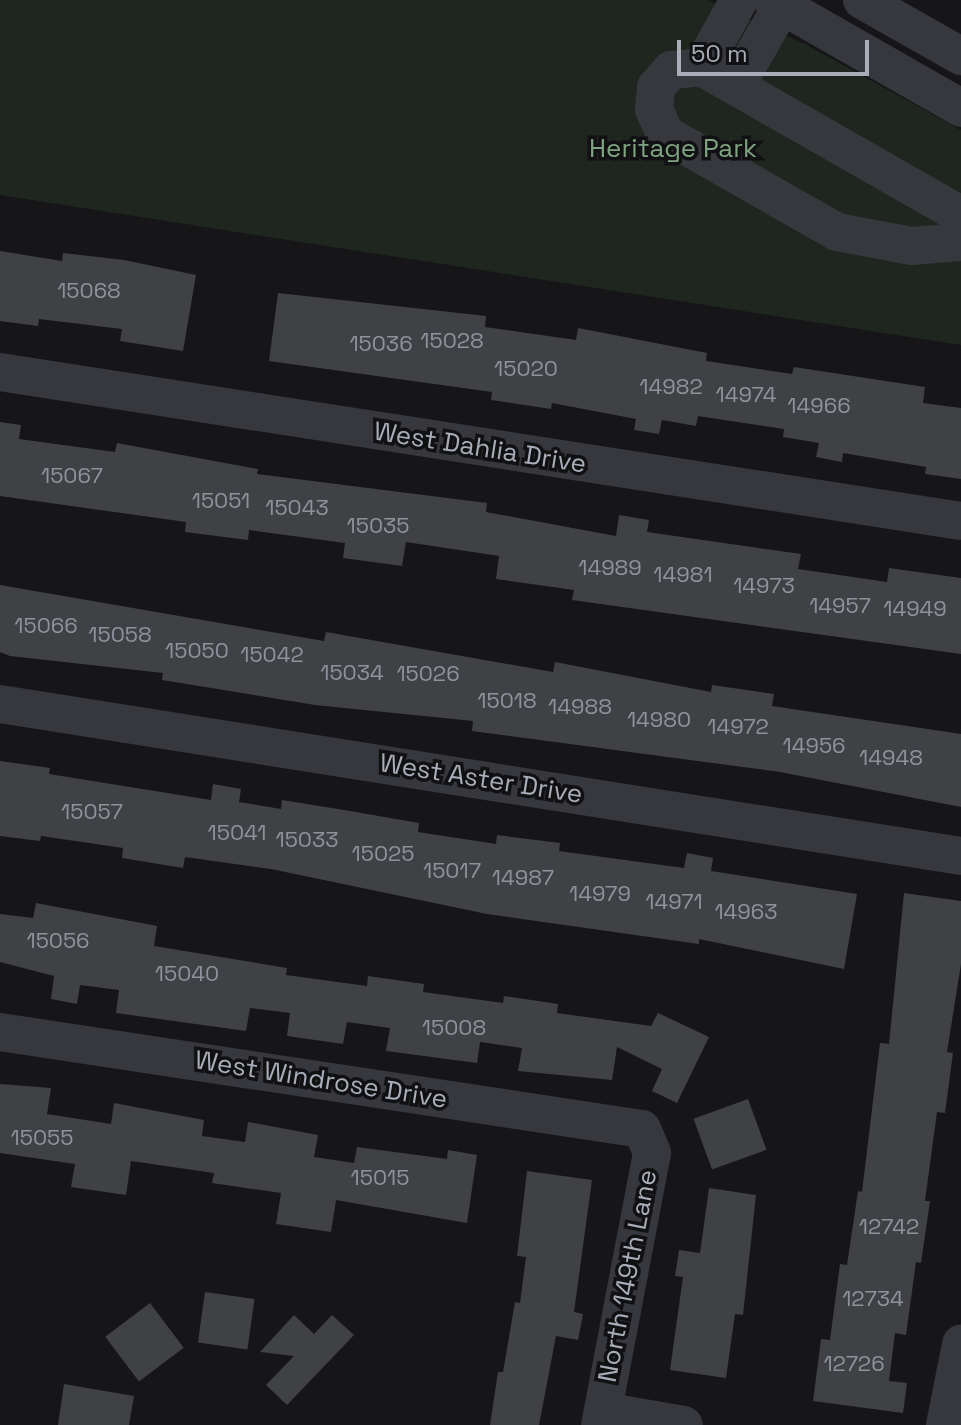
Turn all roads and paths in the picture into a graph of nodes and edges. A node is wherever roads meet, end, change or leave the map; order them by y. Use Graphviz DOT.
graph roads {
  1 [pos="739,0"];
  2 [pos="862,0"];
  3 [pos="780,2"];
  4 [pos="961,56"];
  5 [pos="702,67"];
  6 [pos="736,86"];
  7 [pos="961,108"];
  8 [pos="961,215"];
  9 [pos="961,242"];
  10 [pos="0,372"];
  11 [pos="961,521"];
  12 [pos="0,704"];
  13 [pos="961,856"];
  14 [pos="0,1032"];
  15 [pos="642,1129"];
  16 [pos="961,1344"];
  17 [pos="601,1418"];
  18 [pos="684,1425"];
  19 [pos="945,1425"];
  1 -- 5 [label="street"];
  2 -- 4 [label="street"];
  3 -- 6 [label="street"];
  3 -- 7 [label="street"];
  5 -- 6 [label="street"];
  5 -- 9 [label="street"];
  6 -- 8 [label="street"];
  10 -- 11 [label="street, West Dahlia Drive"];
  12 -- 13 [label="street, West Aster Drive"];
  14 -- 15 [label="street, West Windrose Drive"];
  15 -- 17 [label="street, North 149th Lane"];
  16 -- 19 [label="street"];
  17 -- 18 [label="street"];
}
